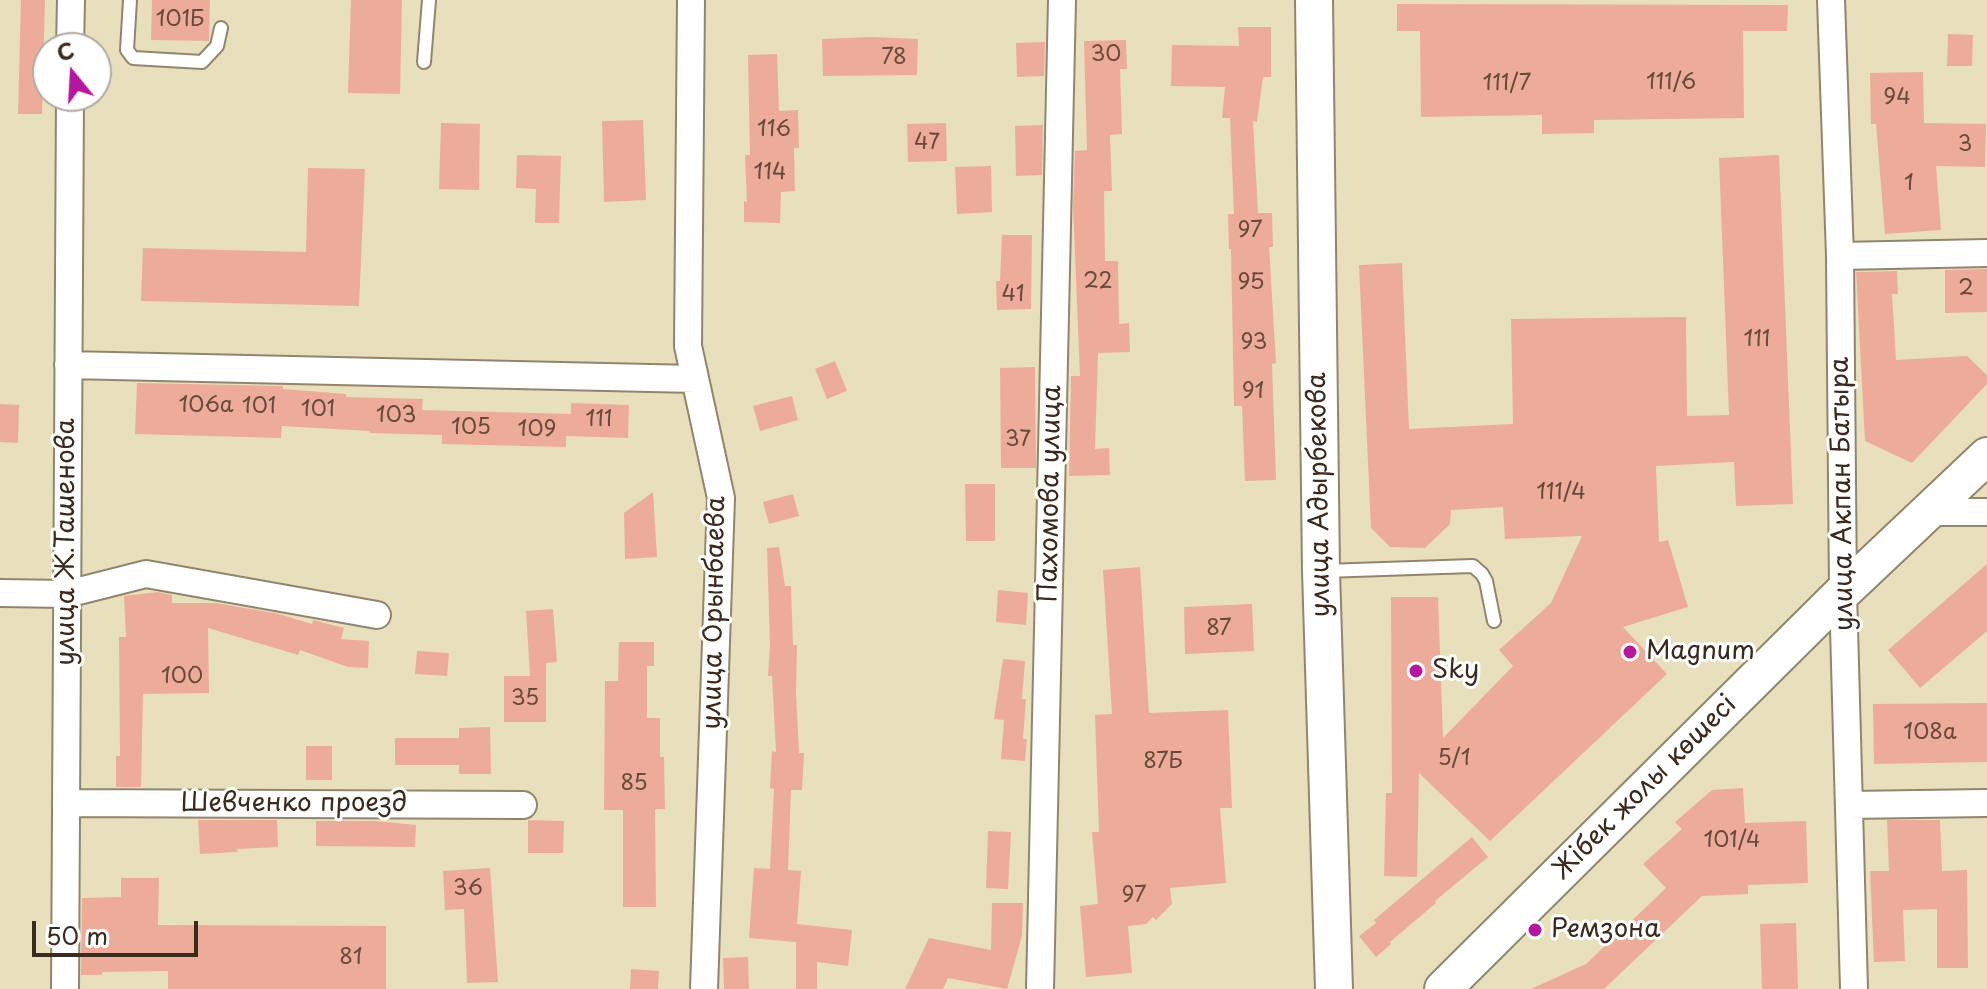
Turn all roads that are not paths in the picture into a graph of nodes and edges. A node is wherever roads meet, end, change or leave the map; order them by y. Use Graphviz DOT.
graph roads {
  1 [pos="71,0"];
  2 [pos="130,0"];
  3 [pos="429,0"];
  4 [pos="691,0"];
  5 [pos="1062,0"];
  6 [pos="1314,0"];
  7 [pos="1831,0"];
  8 [pos="221,28"];
  9 [pos="70,32"];
  10 [pos="424,62"];
  11 [pos="70,112"];
  12 [pos="1987,253"];
  13 [pos="1840,256"];
  14 [pos="68,365"];
  15 [pos="695,379"];
  16 [pos="1987,456"];
  17 [pos="1928,512"];
  18 [pos="1987,512"];
  19 [pos="1321,571"];
  20 [pos="1843,592"];
  21 [pos="0,593"];
  22 [pos="67,594"];
  23 [pos="377,615"];
  24 [pos="1494,621"];
  25 [pos="66,803"];
  26 [pos="1987,803"];
  27 [pos="523,805"];
  28 [pos="1849,805"];
  29 [pos="65,989"];
  30 [pos="704,989"];
  31 [pos="1040,989"];
  32 [pos="1334,989"];
  33 [pos="1443,989"];
  34 [pos="1854,989"];
  1 -- 9 [label="street"];
  2 -- 8 [label="lane"];
  3 -- 10 [label="lane"];
  4 -- 15 [label="street, улица Орынбаева"];
  5 -- 31 [label="street, Пахомова улица"];
  6 -- 19 [label="main road, улица Адырбекова"];
  7 -- 13 [label="street, улица Акпан Батыра"];
  11 -- 14 [label="street, улица Ж.Ташенова"];
  12 -- 13 [label="street"];
  13 -- 20 [label="street, улица Акпан Батыра"];
  14 -- 15 [label="street"];
  14 -- 22 [label="street, улица Ж.Ташенова"];
  15 -- 30 [label="street, улица Орынбаева"];
  16 -- 17 [label="main road, Жібек жолы көшесі"];
  17 -- 18 [label="street"];
  17 -- 20 [label="main road, Жібек жолы көшесі"];
  19 -- 24 [label="lane"];
  19 -- 32 [label="main road, улица Адырбекова"];
  20 -- 28 [label="street, улица Акпан Батыра"];
  20 -- 33 [label="main road, Жібек жолы көшесі"];
  21 -- 22 [label="street"];
  22 -- 23 [label="street"];
  22 -- 25 [label="street, улица Ж.Ташенова"];
  25 -- 27 [label="street, Шевченко проезд"];
  25 -- 29 [label="street, улица Ж.Ташенова"];
  26 -- 28 [label="street"];
  28 -- 34 [label="street, улица Акпан Батыра"];
}
